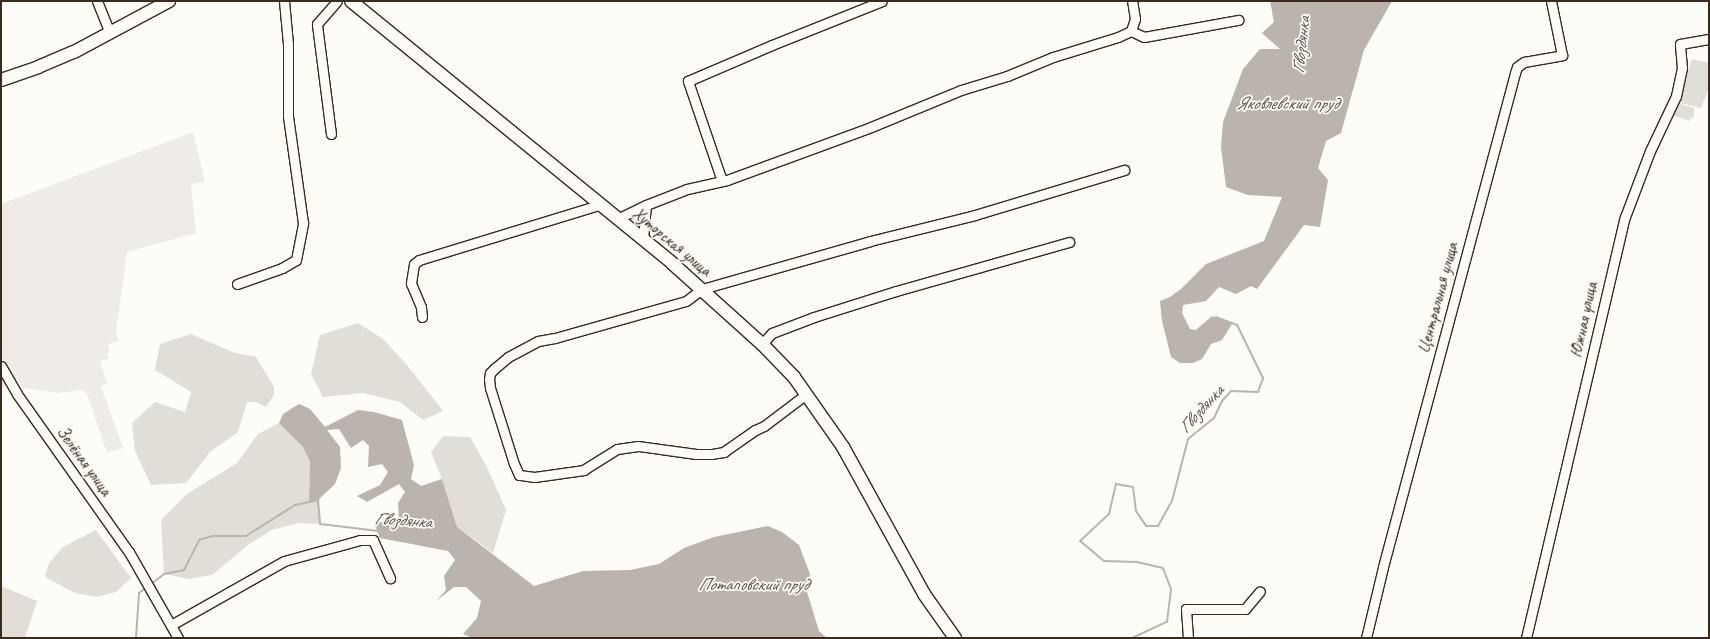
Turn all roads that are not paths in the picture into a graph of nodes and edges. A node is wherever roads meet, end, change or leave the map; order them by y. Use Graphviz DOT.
graph roads {
  1 [pos="98,1"];
  2 [pos="169,1"];
  3 [pos="284,1"];
  4 [pos="337,1"];
  5 [pos="351,1"];
  6 [pos="882,1"];
  7 [pos="1132,1"];
  8 [pos="1551,1"];
  9 [pos="1238,20"];
  10 [pos="1131,31"];
  11 [pos="110,33"];
  12 [pos="1709,39"];
  13 [pos="1,80"];
  14 [pos="331,134"];
  15 [pos="1124,170"];
  16 [pos="722,181"];
  17 [pos="599,205"];
  18 [pos="646,205"];
  19 [pos="617,219"];
  20 [pos="643,239"];
  21 [pos="1069,242"];
  22 [pos="237,284"];
  23 [pos="702,289"];
  24 [pos="422,317"];
  25 [pos="762,344"];
  26 [pos="1,366"];
  27 [pos="805,395"];
  28 [pos="390,578"];
  29 [pos="1260,591"];
  30 [pos="171,625"];
  31 [pos="178,638"];
  32 [pos="955,638"];
  33 [pos="1188,638"];
  34 [pos="1366,638"];
  35 [pos="1526,638"];
  1 -- 11 [label="street"];
  2 -- 11 [label="main road"];
  3 -- 22 [label="street"];
  4 -- 14 [label="street"];
  5 -- 17 [label="main road, Хуторская улица"];
  6 -- 16 [label="street"];
  7 -- 10 [label="street"];
  8 -- 34 [label="street, Центральная улица"];
  9 -- 10 [label="street"];
  10 -- 16 [label="street"];
  11 -- 13 [label="main road"];
  12 -- 35 [label="street, Южная улица"];
  15 -- 23 [label="street"];
  16 -- 18 [label="street"];
  17 -- 19 [label="main road, Хуторская улица"];
  17 -- 24 [label="street"];
  18 -- 19 [label="street"];
  18 -- 20 [label="street"];
  19 -- 20 [label="main road, Хуторская улица"];
  20 -- 23 [label="main road, Хуторская улица"];
  21 -- 25 [label="street"];
  23 -- 25 [label="main road, Хуторская улица"];
  23 -- 27 [label="street"];
  25 -- 27 [label="main road, Хуторская улица"];
  26 -- 30 [label="street, Зелёная улица"];
  27 -- 32 [label="main road, Хуторская улица"];
  28 -- 30 [label="street"];
  29 -- 33 [label="street"];
  30 -- 31 [label="street, Зелёная улица"];
}
